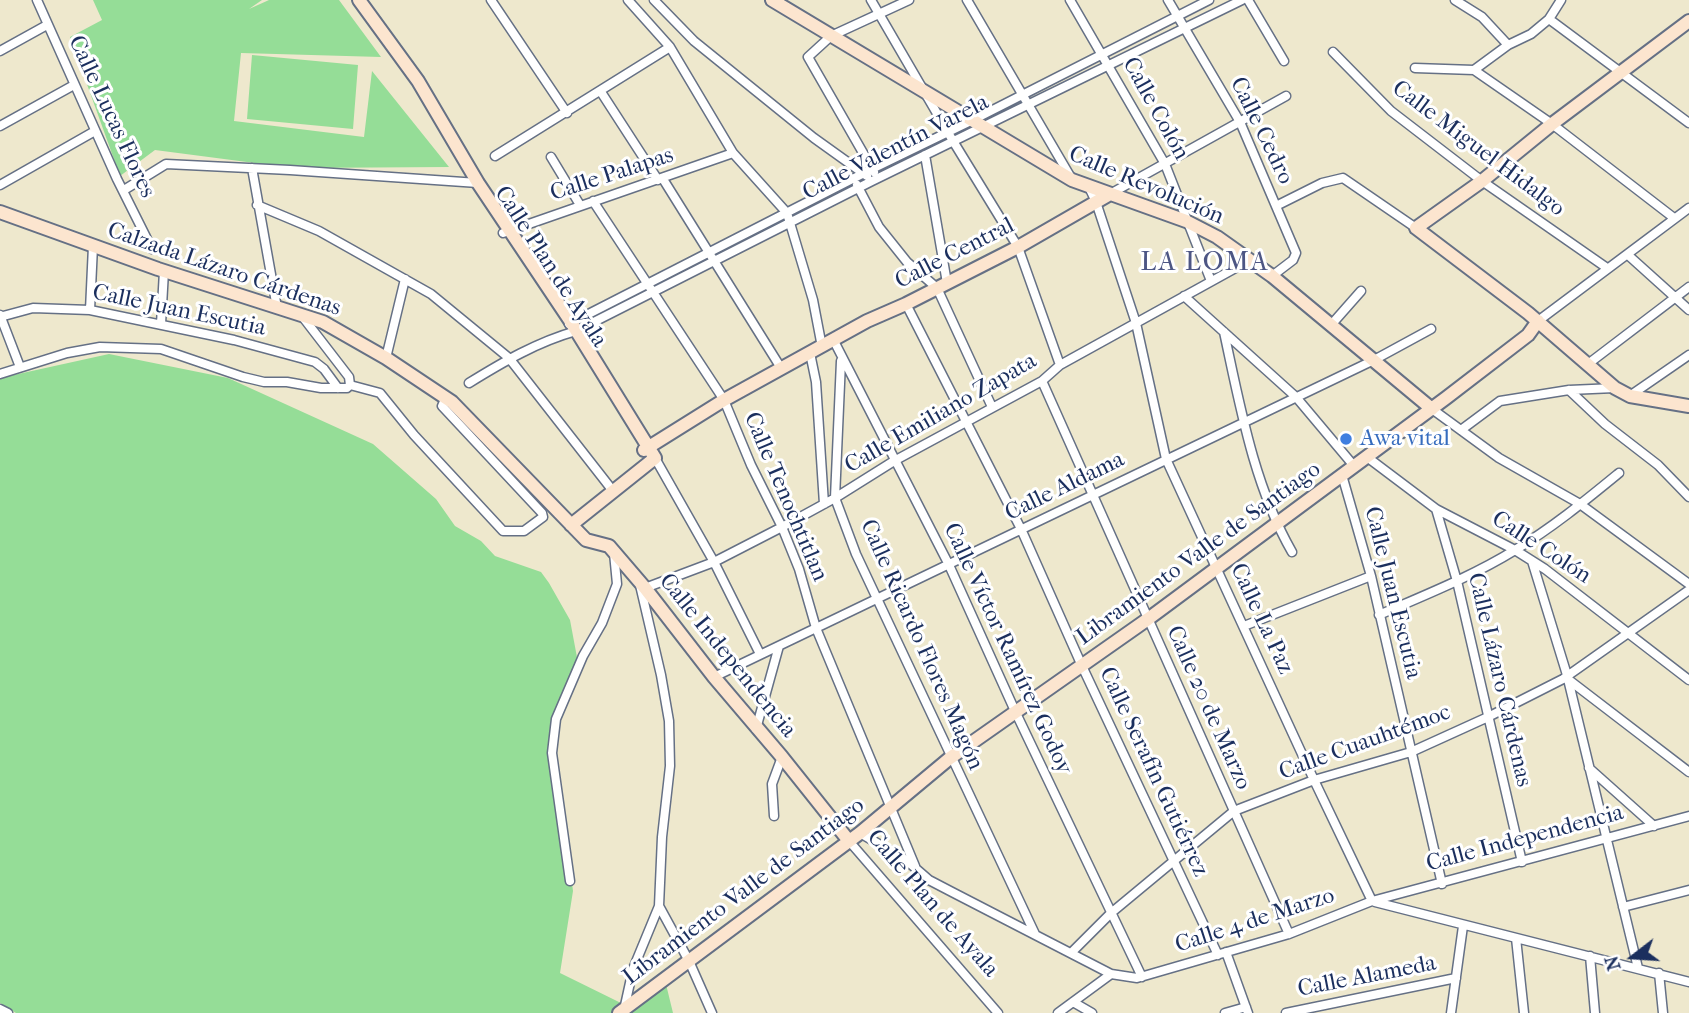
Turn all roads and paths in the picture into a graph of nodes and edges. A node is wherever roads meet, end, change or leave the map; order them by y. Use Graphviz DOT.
graph roads {
  1 [pos="37,0"];
  2 [pos="359,0"];
  3 [pos="491,0"];
  4 [pos="628,0"];
  5 [pos="654,0"];
  6 [pos="772,0"];
  7 [pos="871,0"];
  8 [pos="909,0"];
  9 [pos="967,0"];
  10 [pos="1070,0"];
  11 [pos="1168,0"];
  12 [pos="1209,0"];
  13 [pos="1242,0"];
  14 [pos="1248,0"];
  15 [pos="1455,0"];
  16 [pos="1561,0"];
  17 [pos="880,15"];
  18 [pos="1177,15"];
  19 [pos="1549,19"];
  20 [pos="1689,21"];
  21 [pos="47,25"];
  22 [pos="1184,27"];
  23 [pos="831,36"];
  24 [pos="1508,46"];
  25 [pos="670,47"];
  26 [pos="0,51"];
  27 [pos="1333,52"];
  28 [pos="1102,54"];
  29 [pos="1284,61"];
  30 [pos="1109,64"];
  31 [pos="1415,68"];
  32 [pos="1474,70"];
  33 [pos="1622,72"];
  34 [pos="73,83"];
  35 [pos="601,92"];
  36 [pos="925,92"];
  37 [pos="1023,94"];
  38 [pos="1286,96"];
  39 [pos="1028,104"];
  40 [pos="567,113"];
  41 [pos="1240,122"];
  42 [pos="0,123"];
  43 [pos="979,123"];
  44 [pos="1689,123"];
  45 [pos="1552,124"];
  46 [pos="95,131"];
  47 [pos="947,132"];
  48 [pos="953,142"];
  49 [pos="733,153"];
  50 [pos="925,155"];
  51 [pos="495,156"];
  52 [pos="551,157"];
  53 [pos="1165,164"];
  54 [pos="252,168"];
  55 [pos="868,171"];
  56 [pos="661,179"];
  57 [pos="854,179"];
  58 [pos="875,179"];
  59 [pos="1072,180"];
  60 [pos="1482,181"];
  61 [pos="474,183"];
  62 [pos="0,185"];
  63 [pos="1088,186"];
  64 [pos="859,188"];
  65 [pos="124,190"];
  66 [pos="1110,194"];
  67 [pos="593,201"];
  68 [pos="1096,202"];
  69 [pos="257,205"];
  70 [pos="580,205"];
  71 [pos="1276,206"];
  72 [pos="1689,208"];
  73 [pos="0,212"];
  74 [pos="787,213"];
  75 [pos="1674,218"];
  76 [pos="1186,221"];
  77 [pos="788,224"];
  78 [pos="1416,228"];
  79 [pos="506,232"];
  80 [pos="93,246"];
  81 [pos="1018,247"];
  82 [pos="152,249"];
  83 [pos="709,253"];
  84 [pos="1628,255"];
  85 [pos="1250,260"];
  86 [pos="715,262"];
  87 [pos="1607,268"];
  88 [pos="164,271"];
  89 [pos="1272,276"];
  90 [pos="405,279"];
  91 [pos="1211,281"];
  92 [pos="647,284"];
  93 [pos="942,286"];
  94 [pos="1689,287"];
  95 [pos="1361,291"];
  96 [pos="653,293"];
  97 [pos="1184,296"];
  98 [pos="1675,297"];
  99 [pos="906,304"];
  100 [pos="277,308"];
  101 [pos="90,310"];
  102 [pos="1689,310"];
  103 [pos="0,316"];
  104 [pos="302,316"];
  105 [pos="1538,321"];
  106 [pos="1136,323"];
  107 [pos="161,324"];
  108 [pos="1331,325"];
  109 [pos="568,329"];
  110 [pos="1432,329"];
  111 [pos="1224,332"];
  112 [pos="828,344"];
  113 [pos="810,353"];
  114 [pos="1689,355"];
  115 [pos="386,358"];
  116 [pos="509,358"];
  117 [pos="841,358"];
  118 [pos="1374,360"];
  119 [pos="1588,364"];
  120 [pos="1060,365"];
  121 [pos="20,367"];
  122 [pos="781,368"];
  123 [pos="0,374"];
  124 [pos="1042,381"];
  125 [pos="469,383"];
  126 [pos="350,384"];
  127 [pos="338,388"];
  128 [pos="1615,388"];
  129 [pos="1569,390"];
  130 [pos="1630,396"];
  131 [pos="446,397"];
  132 [pos="1296,397"];
  133 [pos="724,400"];
  134 [pos="1689,406"];
  135 [pos="992,407"];
  136 [pos="1432,409"];
  137 [pos="1243,422"];
  138 [pos="966,423"];
  139 [pos="1461,430"];
  140 [pos="652,457"];
  141 [pos="1367,457"];
  142 [pos="1167,459"];
  143 [pos="894,461"];
  144 [pos="1354,467"];
  145 [pos="1619,473"];
  146 [pos="1342,475"];
  147 [pos="613,491"];
  148 [pos="1094,494"];
  149 [pos="1689,497"];
  150 [pos="835,498"];
  151 [pos="824,504"];
  152 [pos="1580,505"];
  153 [pos="1436,509"];
  154 [pos="1276,524"];
  155 [pos="571,525"];
  156 [pos="782,527"];
  157 [pos="1021,529"];
  158 [pos="1515,550"];
  159 [pos="1292,552"];
  160 [pos="614,553"];
  161 [pos="1532,561"];
  162 [pos="714,562"];
  163 [pos="949,565"];
  164 [pos="1217,568"];
  165 [pos="1371,576"];
  166 [pos="1457,581"];
  167 [pos="1689,583"];
  168 [pos="642,585"];
  169 [pos="1689,590"];
  170 [pos="876,597"];
  171 [pos="1379,615"];
  172 [pos="1148,619"];
  173 [pos="1244,626"];
  174 [pos="816,628"];
  175 [pos="1627,632"];
  176 [pos="779,646"];
  177 [pos="760,654"];
  178 [pos="1082,666"];
  179 [pos="713,677"];
  180 [pos="1567,678"];
  181 [pos="1689,680"];
  182 [pos="1015,711"];
  183 [pos="1488,717"];
  184 [pos="756,729"];
  185 [pos="1411,751"];
  186 [pos="782,757"];
  187 [pos="950,758"];
  188 [pos="1589,768"];
  189 [pos="1689,772"];
  190 [pos="1314,780"];
  191 [pos="890,808"];
  192 [pos="1234,811"];
  193 [pos="774,816"];
  194 [pos="1689,816"];
  195 [pos="1654,826"];
  196 [pos="854,837"];
  197 [pos="1605,839"];
  198 [pos="1172,861"];
  199 [pos="1522,862"];
  200 [pos="916,870"];
  201 [pos="570,881"];
  202 [pos="1441,884"];
  203 [pos="1689,890"];
  204 [pos="1372,901"];
  205 [pos="659,906"];
  206 [pos="1623,907"];
  207 [pos="1111,913"];
  208 [pos="1463,926"];
  209 [pos="1034,934"];
  210 [pos="1289,934"];
  211 [pos="1516,938"];
  212 [pos="1071,953"];
  213 [pos="1222,954"];
  214 [pos="1590,956"];
  215 [pos="690,961"];
  216 [pos="1638,968"];
  217 [pos="1659,973"];
  218 [pos="1111,974"];
  219 [pos="1142,977"];
  220 [pos="1456,978"];
  221 [pos="1689,982"];
  222 [pos="1073,1002"];
  223 [pos="0,1009"];
  224 [pos="1247,1010"];
  225 [pos="622,1011"];
  226 [pos="8,1013"];
  227 [pos="712,1013"];
  228 [pos="998,1013"];
  229 [pos="1058,1013"];
  230 [pos="1093,1013"];
  231 [pos="1225,1013"];
  232 [pos="1286,1013"];
  233 [pos="1451,1013"];
  234 [pos="1524,1013"];
  235 [pos="1595,1013"];
  236 [pos="1663,1013"];
  1 -- 21 [label="street, Calle Lucas Flores"];
  2 -- 61 [label="street, Calle Plan de Ayala"];
  3 -- 40 [label="street"];
  4 -- 25 [label="street"];
  5 -- 55 [label="street"];
  6 -- 23 [label="street, Calle Revolución"];
  7 -- 17 [label="street"];
  8 -- 17 [label="street"];
  9 -- 37 [label="street"];
  10 -- 28 [label="street, Calle Colón"];
  11 -- 18 [label="street, Calle Cedro"];
  12 -- 18 [label="street, Calle Valentín Varela"];
  13 -- 22 [label="street, Calle Valentín Varela"];
  14 -- 29 [label="street"];
  15 -- 24 [label="street"];
  16 -- 19 [label="street"];
  17 -- 23 [label="street"];
  17 -- 36 [label="street"];
  18 -- 22 [label="street, Calle Cedro"];
  18 -- 28 [label="street, Calle Valentín Varela"];
  19 -- 24 [label="street"];
  19 -- 33 [label="street"];
  20 -- 33 [label="street"];
  21 -- 26 [label="street"];
  21 -- 34 [label="street, Calle Lucas Flores"];
  22 -- 30 [label="street, Calle Valentín Varela"];
  22 -- 41 [label="street, Calle Cedro"];
  23 -- 36 [label="street, Calle Revolución"];
  23 -- 55 [label="street"];
  24 -- 32 [label="street"];
  25 -- 35 [label="street"];
  25 -- 49 [label="street"];
  27 -- 60 [label="street, Calle Miguel Hidalgo"];
  28 -- 30 [label="street, Calle Colón"];
  28 -- 37 [label="street, Calle Valentín Varela"];
  30 -- 39 [label="street, Calle Valentín Varela"];
  30 -- 53 [label="street, Calle Colón"];
  31 -- 32 [label="street"];
  32 -- 45 [label="street"];
  33 -- 44 [label="street"];
  33 -- 45 [label="street"];
  34 -- 42 [label="street"];
  34 -- 46 [label="street, Calle Lucas Flores"];
  35 -- 40 [label="street"];
  35 -- 56 [label="street"];
  36 -- 43 [label="street, Calle Revolución"];
  36 -- 47 [label="street"];
  37 -- 39 [label="street"];
  37 -- 43 [label="street, Calle Valentín Varela"];
  38 -- 41 [label="street, Calle Central"];
  39 -- 43 [label="street, Calle Valentín Varela"];
  39 -- 59 [label="street"];
  40 -- 51 [label="street"];
  41 -- 53 [label="street, Calle Central"];
  41 -- 71 [label="street, Calle Cedro"];
  43 -- 47 [label="street, Calle Valentín Varela"];
  43 -- 48 [label="street, Calle Valentín Varela"];
  43 -- 59 [label="street, Calle Revolución"];
  45 -- 60 [label="street"];
  45 -- 75 [label="street"];
  46 -- 62 [label="street"];
  46 -- 65 [label="street, Calle Lucas Flores"];
  47 -- 48 [label="street"];
  47 -- 55 [label="street, Calle Valentín Varela"];
  48 -- 50 [label="street, Calle Valentín Varela"];
  48 -- 81 [label="street"];
  49 -- 56 [label="street, Calle Palapas"];
  49 -- 74 [label="street"];
  50 -- 58 [label="street, Calle Valentín Varela"];
  50 -- 93 [label="street"];
  52 -- 70 [label="street"];
  53 -- 66 [label="street, Calle Central"];
  53 -- 76 [label="street, Calle Colón"];
  54 -- 61 [label="street"];
  54 -- 65 [label="street"];
  54 -- 69 [label="street"];
  55 -- 57 [label="street, Calle Valentín Varela"];
  55 -- 58 [label="street"];
  56 -- 67 [label="street, Calle Palapas"];
  56 -- 83 [label="street"];
  57 -- 64 [label="street"];
  57 -- 74 [label="street, Calle Valentín Varela"];
  58 -- 64 [label="street, Calle Valentín Varela"];
  59 -- 63 [label="street, Calle Revolución"];
  60 -- 78 [label="street"];
  60 -- 87 [label="street, Calle Miguel Hidalgo"];
  61 -- 79 [label="street, Calle Plan de Ayala"];
  63 -- 66 [label="street, Calle Revolución"];
  63 -- 68 [label="street, Calle La Paz"];
  64 -- 77 [label="street, Calle Valentín Varela"];
  64 -- 93 [label="street"];
  65 -- 82 [label="street, Calle Lucas Flores"];
  66 -- 68 [label="street, Calle Central"];
  66 -- 76 [label="street, Calle Revolución"];
  67 -- 70 [label="street, Calle Palapas"];
  67 -- 92 [label="street, Calle Tenochtitlan"];
  68 -- 81 [label="street, Calle Central"];
  68 -- 106 [label="street, Calle La Paz"];
  69 -- 90 [label="street"];
  69 -- 100 [label="street"];
  70 -- 79 [label="street, Calle Palapas"];
  71 -- 78 [label="street"];
  71 -- 89 [label="street, Calle Cedro"];
  72 -- 75 [label="street"];
  73 -- 80 [label="street, Calzada Lázaro Cárdenas"];
  74 -- 77 [label="street, Calle Víctor Ramírez Godoy"];
  74 -- 83 [label="street, Calle Valentín Varela"];
  75 -- 84 [label="street"];
  76 -- 85 [label="street, Calle Revolución"];
  76 -- 91 [label="street, Calle Colón"];
  77 -- 86 [label="street, Calle Valentín Varela"];
  77 -- 112 [label="street, Calle Víctor Ramírez Godoy"];
  78 -- 105 [label="street"];
  79 -- 109 [label="street, Calle Plan de Ayala"];
  80 -- 88 [label="street, Calzada Lázaro Cárdenas"];
  80 -- 101 [label="street"];
  81 -- 93 [label="street, Calle Central"];
  81 -- 120 [label="street"];
  83 -- 86 [label="street"];
  83 -- 92 [label="street, Calle Valentín Varela"];
  84 -- 87 [label="street"];
  84 -- 98 [label="street"];
  85 -- 89 [label="street, Calle Revolución"];
  85 -- 91 [label="street, Calle Emiliano Zapata"];
  86 -- 96 [label="street, Calle Valentín Varela"];
  86 -- 122 [label="street"];
  87 -- 105 [label="street"];
  88 -- 100 [label="street, Calzada Lázaro Cárdenas"];
  88 -- 107 [label="street"];
  89 -- 108 [label="street, Calle Revolución"];
  90 -- 115 [label="street"];
  90 -- 116 [label="street"];
  91 -- 97 [label="street, Calle Emiliano Zapata"];
  92 -- 96 [label="street, Calle Tenochtitlan"];
  92 -- 109 [label="street, Calle Valentín Varela"];
  93 -- 99 [label="street, Calle Central"];
  93 -- 135 [label="street"];
  94 -- 98 [label="street"];
  95 -- 108 [label="street"];
  96 -- 109 [label="street, Calle Valentín Varela"];
  96 -- 133 [label="street, Calle Tenochtitlan"];
  97 -- 106 [label="street, Calle Emiliano Zapata"];
  97 -- 111 [label="street"];
  98 -- 102 [label="street"];
  98 -- 119 [label="street"];
  99 -- 112 [label="street, Calle Central"];
  99 -- 138 [label="street, Calle Serafín Gutiérrez"];
  100 -- 104 [label="street, Calzada Lázaro Cárdenas"];
  101 -- 103 [label="street, Calle Juan Escutia"];
  101 -- 107 [label="street, Calle Juan Escutia"];
  103 -- 121 [label="street"];
  104 -- 115 [label="street, Calzada Lázaro Cárdenas"];
  104 -- 126 [label="street"];
  105 -- 119 [label="street"];
  105 -- 136 [label="street, Libramiento Valle de Santiago"];
  106 -- 120 [label="street, Calle Emiliano Zapata"];
  106 -- 142 [label="street, Calle La Paz"];
  107 -- 127 [label="street, Calle Juan Escutia"];
  108 -- 118 [label="street, Calle Revolución"];
  109 -- 116 [label="street"];
  109 -- 140 [label="street, Calle Plan de Ayala"];
  110 -- 118 [label="street, Calle Aldama"];
  111 -- 132 [label="street"];
  111 -- 137 [label="street"];
  112 -- 113 [label="street, Calle Central"];
  112 -- 117 [label="street, Calle Víctor Ramírez Godoy"];
  113 -- 122 [label="street, Calle Central"];
  113 -- 151 [label="street"];
  114 -- 130 [label="street"];
  115 -- 131 [label="street, Calzada Lázaro Cárdenas"];
  116 -- 125 [label="street"];
  116 -- 147 [label="street"];
  117 -- 143 [label="street, Calle Víctor Ramírez Godoy"];
  117 -- 150 [label="street, Calle Ricardo Flores Magón"];
  118 -- 132 [label="street, Calle Aldama"];
  118 -- 136 [label="street, Calle Revolución"];
  119 -- 128 [label="street"];
  120 -- 124 [label="street, Calle Emiliano Zapata"];
  121 -- 123 [label="street"];
  121 -- 127 [label="street"];
  122 -- 133 [label="street, Calle Central"];
  124 -- 135 [label="street, Calle Emiliano Zapata"];
  124 -- 148 [label="street, Calle 20 de Marzo"];
  126 -- 127 [label="street"];
  126 -- 131 [label="street"];
  128 -- 129 [label="street"];
  128 -- 130 [label="street"];
  129 -- 139 [label="street"];
  129 -- 149 [label="street"];
  130 -- 134 [label="street"];
  131 -- 155 [label="street, Calzada Lázaro Cárdenas"];
  132 -- 137 [label="street, Calle Aldama"];
  132 -- 144 [label="street"];
  133 -- 140 [label="street, Calle Central"];
  133 -- 156 [label="street, Calle Tenochtitlan"];
  135 -- 138 [label="street, Calle Emiliano Zapata"];
  136 -- 139 [label="street, Calle Revolución"];
  136 -- 141 [label="street, Libramiento Valle de Santiago"];
  137 -- 142 [label="street, Calle Aldama"];
  137 -- 154 [label="street"];
  138 -- 143 [label="street, Calle Emiliano Zapata"];
  138 -- 157 [label="street, Calle Serafín Gutiérrez"];
  139 -- 152 [label="street, Calle Revolución"];
  140 -- 147 [label="street, Calle Central"];
  140 -- 162 [label="street, Calle Plan de Ayala"];
  141 -- 144 [label="street, Libramiento Valle de Santiago"];
  141 -- 153 [label="street, Calle Colón"];
  142 -- 148 [label="street, Calle Aldama"];
  142 -- 164 [label="street, Calle La Paz"];
  143 -- 150 [label="street, Calle Emiliano Zapata"];
  143 -- 163 [label="street, Calle Víctor Ramírez Godoy"];
  144 -- 146 [label="street, Libramiento Valle de Santiago"];
  145 -- 152 [label="street"];
  146 -- 154 [label="street, Libramiento Valle de Santiago"];
  146 -- 165 [label="street, Calle Juan Escutia"];
  147 -- 155 [label="street, Calle Central"];
  148 -- 157 [label="street, Calle Aldama"];
  148 -- 172 [label="street, Calle 20 de Marzo"];
  150 -- 151 [label="street, Calle Emiliano Zapata"];
  150 -- 170 [label="street, Calle Ricardo Flores Magón"];
  151 -- 156 [label="street, Calle Emiliano Zapata"];
  152 -- 158 [label="street"];
  152 -- 167 [label="street, Calle Revolución"];
  153 -- 158 [label="street, Calle Colón"];
  153 -- 166 [label="street, Calle Lázaro Cárdenas"];
  154 -- 159 [label="street"];
  154 -- 164 [label="street, Libramiento Valle de Santiago"];
  155 -- 160 [label="street, Calzada Lázaro Cárdenas"];
  156 -- 162 [label="street, Calle Emiliano Zapata"];
  156 -- 174 [label="street, Calle Tenochtitlan"];
  157 -- 163 [label="street, Calle Aldama"];
  157 -- 178 [label="street, Calle Serafín Gutiérrez"];
  158 -- 161 [label="street, Calle Colón"];
  158 -- 166 [label="street"];
  160 -- 168 [label="street, Calzada Lázaro Cárdenas"];
  160 -- 201 [label="street"];
  161 -- 175 [label="street, Calle Colón"];
  161 -- 180 [label="street"];
  162 -- 168 [label="street, Calle Emiliano Zapata"];
  162 -- 177 [label="street, Calle Plan de Ayala"];
  163 -- 170 [label="street, Calle Aldama"];
  163 -- 182 [label="street, Calle Víctor Ramírez Godoy"];
  164 -- 172 [label="street, Libramiento Valle de Santiago"];
  164 -- 173 [label="street, Calle La Paz"];
  165 -- 171 [label="street, Calle Juan Escutia"];
  165 -- 173 [label="street"];
  166 -- 171 [label="street"];
  166 -- 183 [label="street, Calle Lázaro Cárdenas"];
  168 -- 179 [label="street, Calle Independencia"];
  168 -- 205 [label="street"];
  169 -- 175 [label="street, Calle Cuauhtémoc"];
  170 -- 174 [label="street, Calle Aldama"];
  170 -- 187 [label="street, Calle Ricardo Flores Magón"];
  171 -- 185 [label="street, Calle Juan Escutia"];
  172 -- 178 [label="street, Libramiento Valle de Santiago"];
  172 -- 192 [label="street, Calle 20 de Marzo"];
  173 -- 190 [label="street, Calle La Paz"];
  174 -- 176 [label="street, Calle Aldama"];
  174 -- 191 [label="street, Calle Tenochtitlan"];
  175 -- 180 [label="street, Calle Cuauhtémoc"];
  175 -- 181 [label="street, Calle Colón"];
  176 -- 177 [label="street, Calle Aldama"];
  176 -- 184 [label="street"];
  177 -- 179 [label="street, Calle Aldama"];
  178 -- 182 [label="street, Libramiento Valle de Santiago"];
  178 -- 198 [label="street, Calle Serafín Gutiérrez"];
  179 -- 184 [label="street, Calle Independencia"];
  180 -- 183 [label="street, Calle Cuauhtémoc"];
  180 -- 188 [label="street"];
  180 -- 189 [label="street"];
  182 -- 187 [label="street, Libramiento Valle de Santiago"];
  182 -- 207 [label="street, Calle Víctor Ramírez Godoy"];
  183 -- 185 [label="street, Calle Cuauhtémoc"];
  183 -- 199 [label="street, Calle Lázaro Cárdenas"];
  184 -- 186 [label="street, Calle Independencia"];
  185 -- 190 [label="street, Calle Cuauhtémoc"];
  185 -- 202 [label="street, Calle Juan Escutia"];
  186 -- 193 [label="street"];
  186 -- 196 [label="street, Calle Plan de Ayala"];
  187 -- 191 [label="street, Libramiento Valle de Santiago"];
  187 -- 209 [label="street, Calle Ricardo Flores Magón"];
  188 -- 195 [label="street"];
  188 -- 197 [label="street"];
  190 -- 192 [label="street, Calle Cuauhtémoc"];
  190 -- 204 [label="street, Calle La Paz"];
  191 -- 196 [label="street, Libramiento Valle de Santiago"];
  191 -- 200 [label="street, Calle Tenochtitlan"];
  192 -- 198 [label="street, Calle Cuauhtémoc"];
  192 -- 210 [label="street, Calle 20 de Marzo"];
  194 -- 195 [label="street, Calle Independencia"];
  195 -- 197 [label="street, Calle Independencia"];
  196 -- 200 [label="street, Calle 4 de Marzo"];
  196 -- 215 [label="street, Libramiento Valle de Santiago"];
  196 -- 228 [label="street, Calle Plan de Ayala"];
  197 -- 199 [label="street, Calle Independencia"];
  197 -- 206 [label="street"];
  198 -- 207 [label="street, Calle Cuauhtémoc"];
  198 -- 213 [label="street, Calle Serafín Gutiérrez"];
  199 -- 202 [label="street, Calle Independencia"];
  200 -- 209 [label="street, Calle 4 de Marzo"];
  202 -- 204 [label="street, Calle Independencia"];
  203 -- 206 [label="street"];
  204 -- 208 [label="street"];
  204 -- 210 [label="street, Calle 4 de Marzo"];
  205 -- 215 [label="street"];
  205 -- 225 [label="street"];
  206 -- 216 [label="street"];
  207 -- 212 [label="street, Calle Cuauhtémoc"];
  207 -- 219 [label="street, Calle Víctor Ramírez Godoy"];
  208 -- 211 [label="street"];
  208 -- 220 [label="street"];
  209 -- 212 [label="street, Calle 4 de Marzo"];
  210 -- 213 [label="street, Calle 4 de Marzo"];
  211 -- 214 [label="street"];
  211 -- 234 [label="street"];
  212 -- 218 [label="street, Calle 4 de Marzo"];
  213 -- 219 [label="street, Calle 4 de Marzo"];
  213 -- 224 [label="street, Calle Serafín Gutiérrez"];
  214 -- 216 [label="street"];
  214 -- 235 [label="street"];
  215 -- 225 [label="street, Libramiento Valle de Santiago"];
  215 -- 227 [label="street"];
  216 -- 217 [label="street"];
  217 -- 221 [label="street"];
  217 -- 236 [label="street"];
  218 -- 219 [label="street, Calle 4 de Marzo"];
  218 -- 222 [label="street"];
  220 -- 232 [label="street, Calle Alameda"];
  220 -- 233 [label="street"];
  222 -- 229 [label="street"];
  222 -- 230 [label="street"];
  223 -- 226 [label="street"];
  224 -- 231 [label="street"];
}
